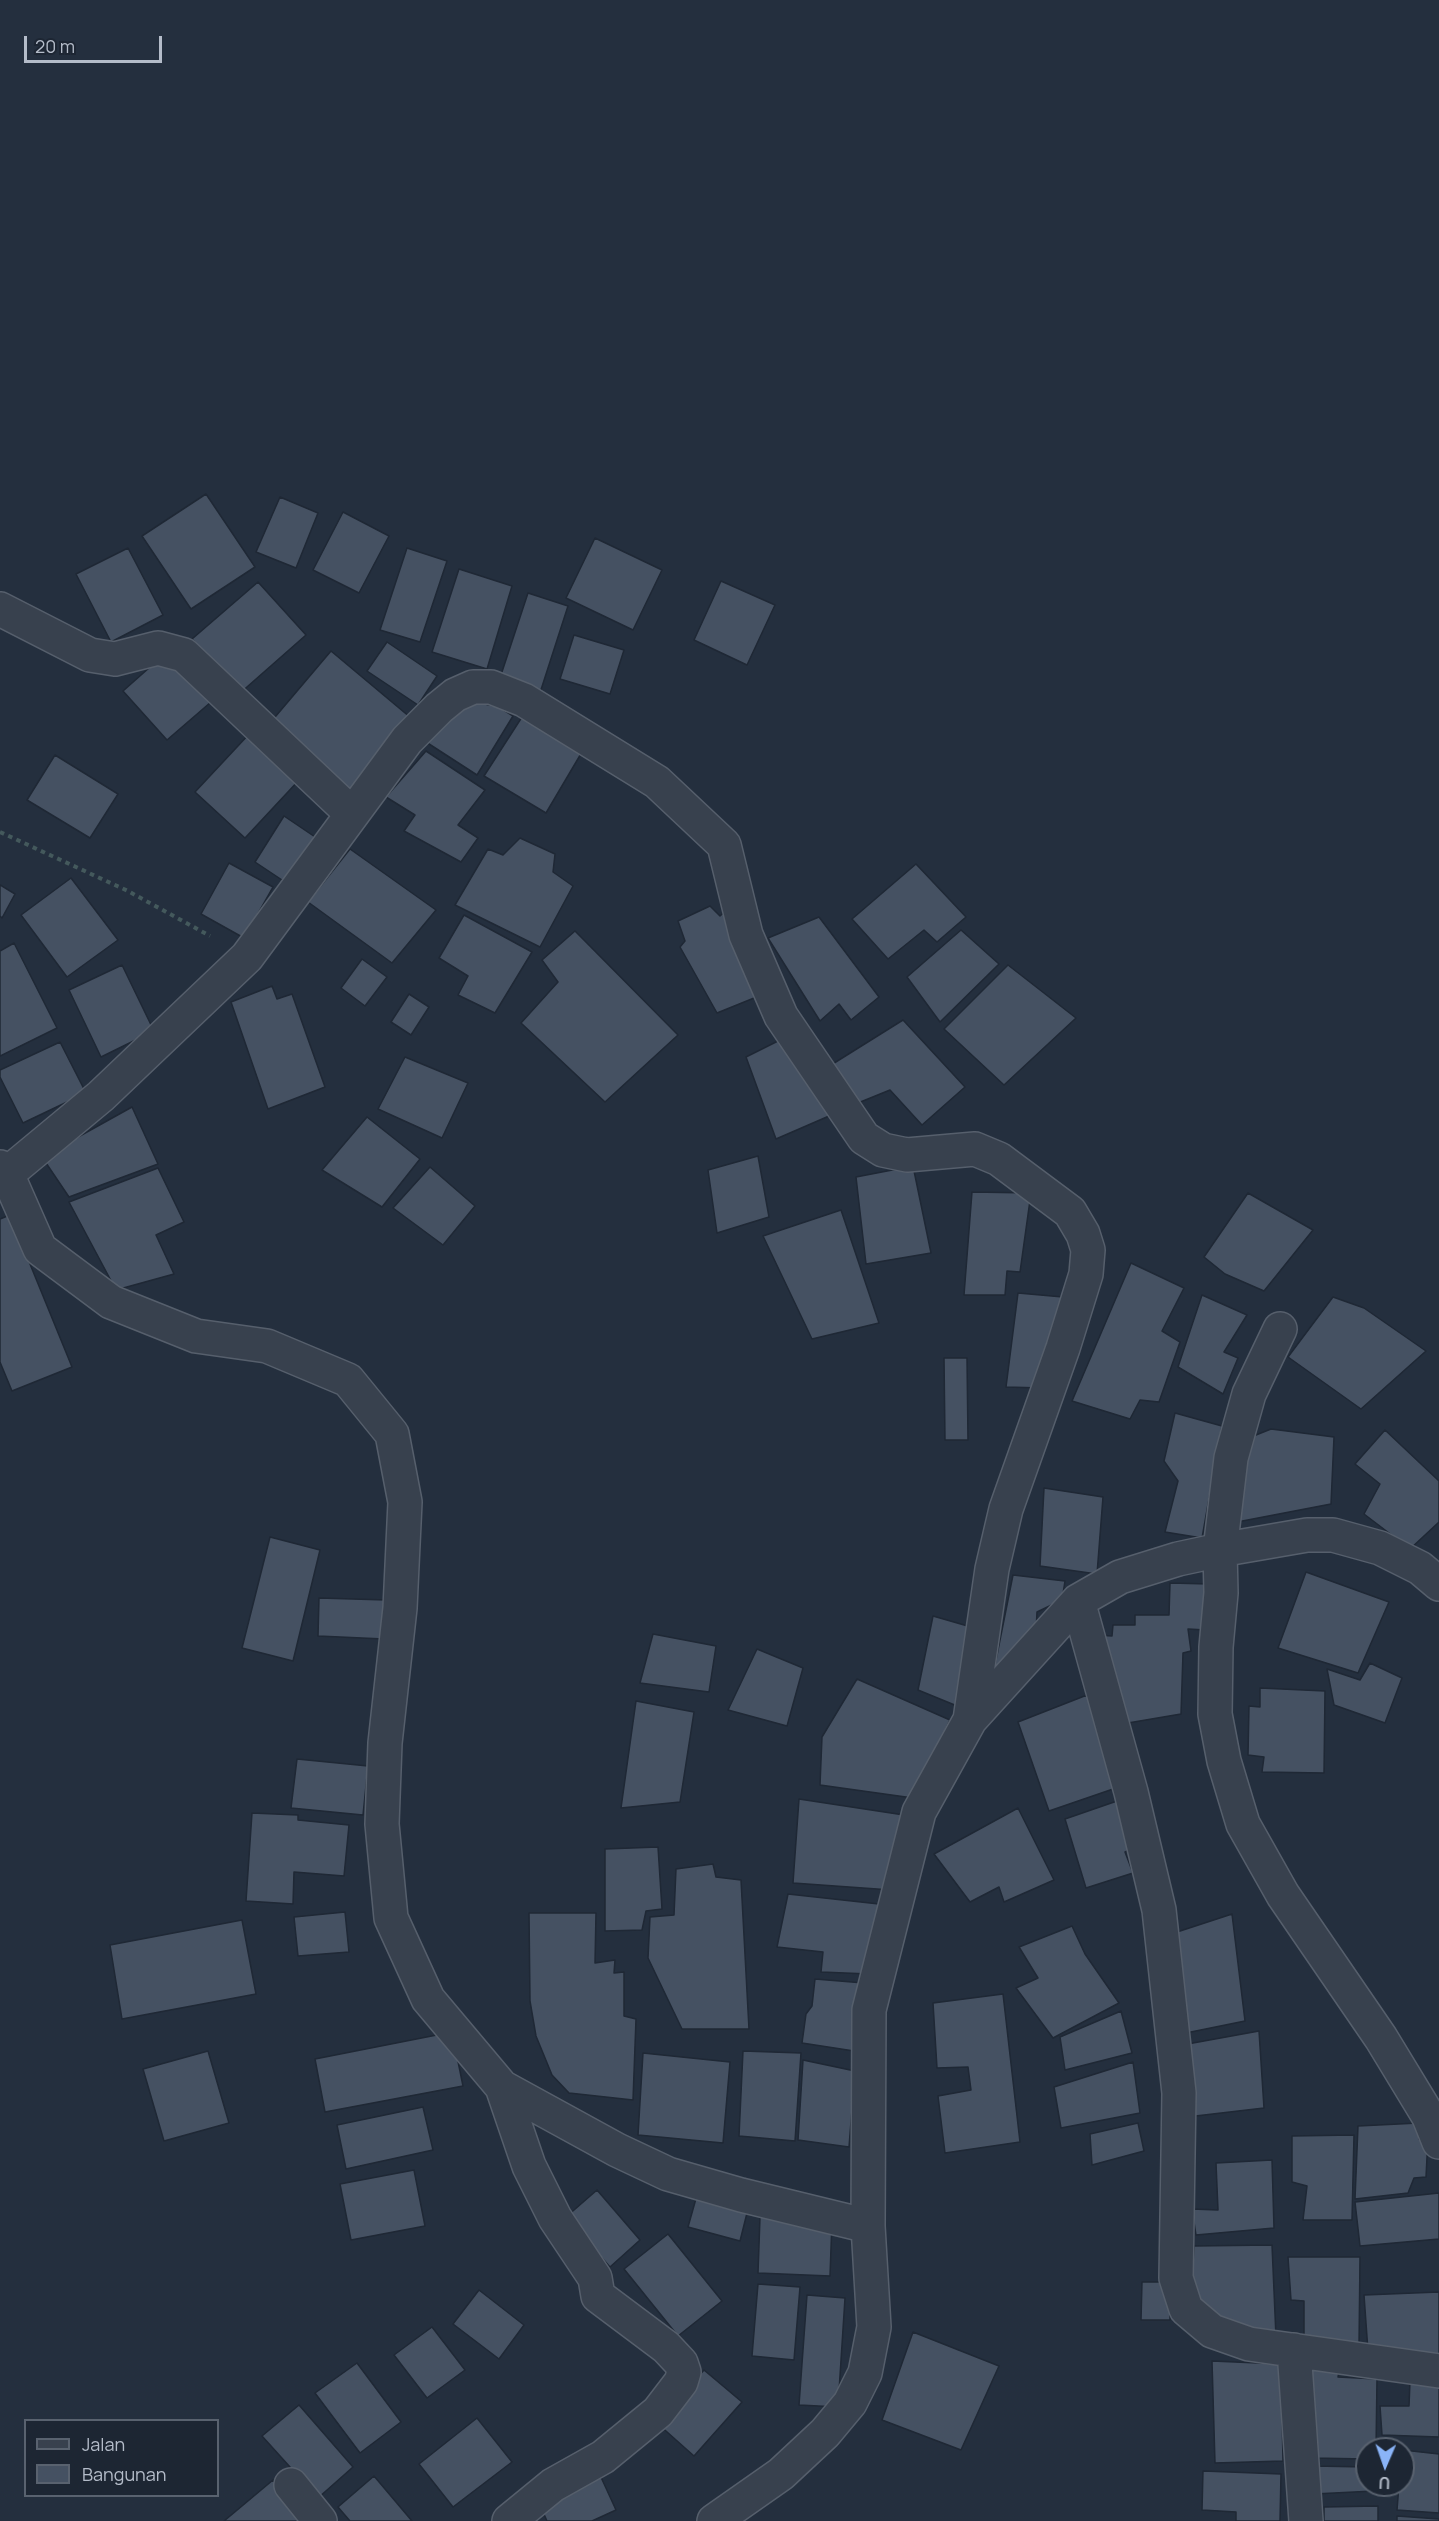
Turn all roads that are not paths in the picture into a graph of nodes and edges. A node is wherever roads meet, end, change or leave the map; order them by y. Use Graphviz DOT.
graph roads {
  1 [pos="0,609"];
  2 [pos="351,813"];
  3 [pos="4,1170"];
  4 [pos="1280,1329"];
  5 [pos="1220,1550"];
  6 [pos="1439,1584"];
  7 [pos="1078,1602"];
  8 [pos="970,1720"];
  9 [pos="502,2087"];
  10 [pos="1439,2142"];
  11 [pos="868,2226"];
  12 [pos="1294,2350"];
  13 [pos="1439,2371"];
  14 [pos="291,2485"];
  15 [pos="320,2521"];
  16 [pos="509,2521"];
  17 [pos="714,2521"];
  18 [pos="1306,2521"];
  1 -- 2 [label="street"];
  2 -- 3 [label="street"];
  2 -- 8 [label="street"];
  3 -- 9 [label="street"];
  4 -- 5 [label="street"];
  5 -- 6 [label="street"];
  5 -- 7 [label="street"];
  5 -- 10 [label="street"];
  7 -- 8 [label="street"];
  7 -- 12 [label="street"];
  8 -- 11 [label="street"];
  9 -- 11 [label="street"];
  9 -- 16 [label="street"];
  11 -- 17 [label="street"];
  12 -- 13 [label="street"];
  12 -- 18 [label="street"];
  14 -- 15 [label="street"];
}
